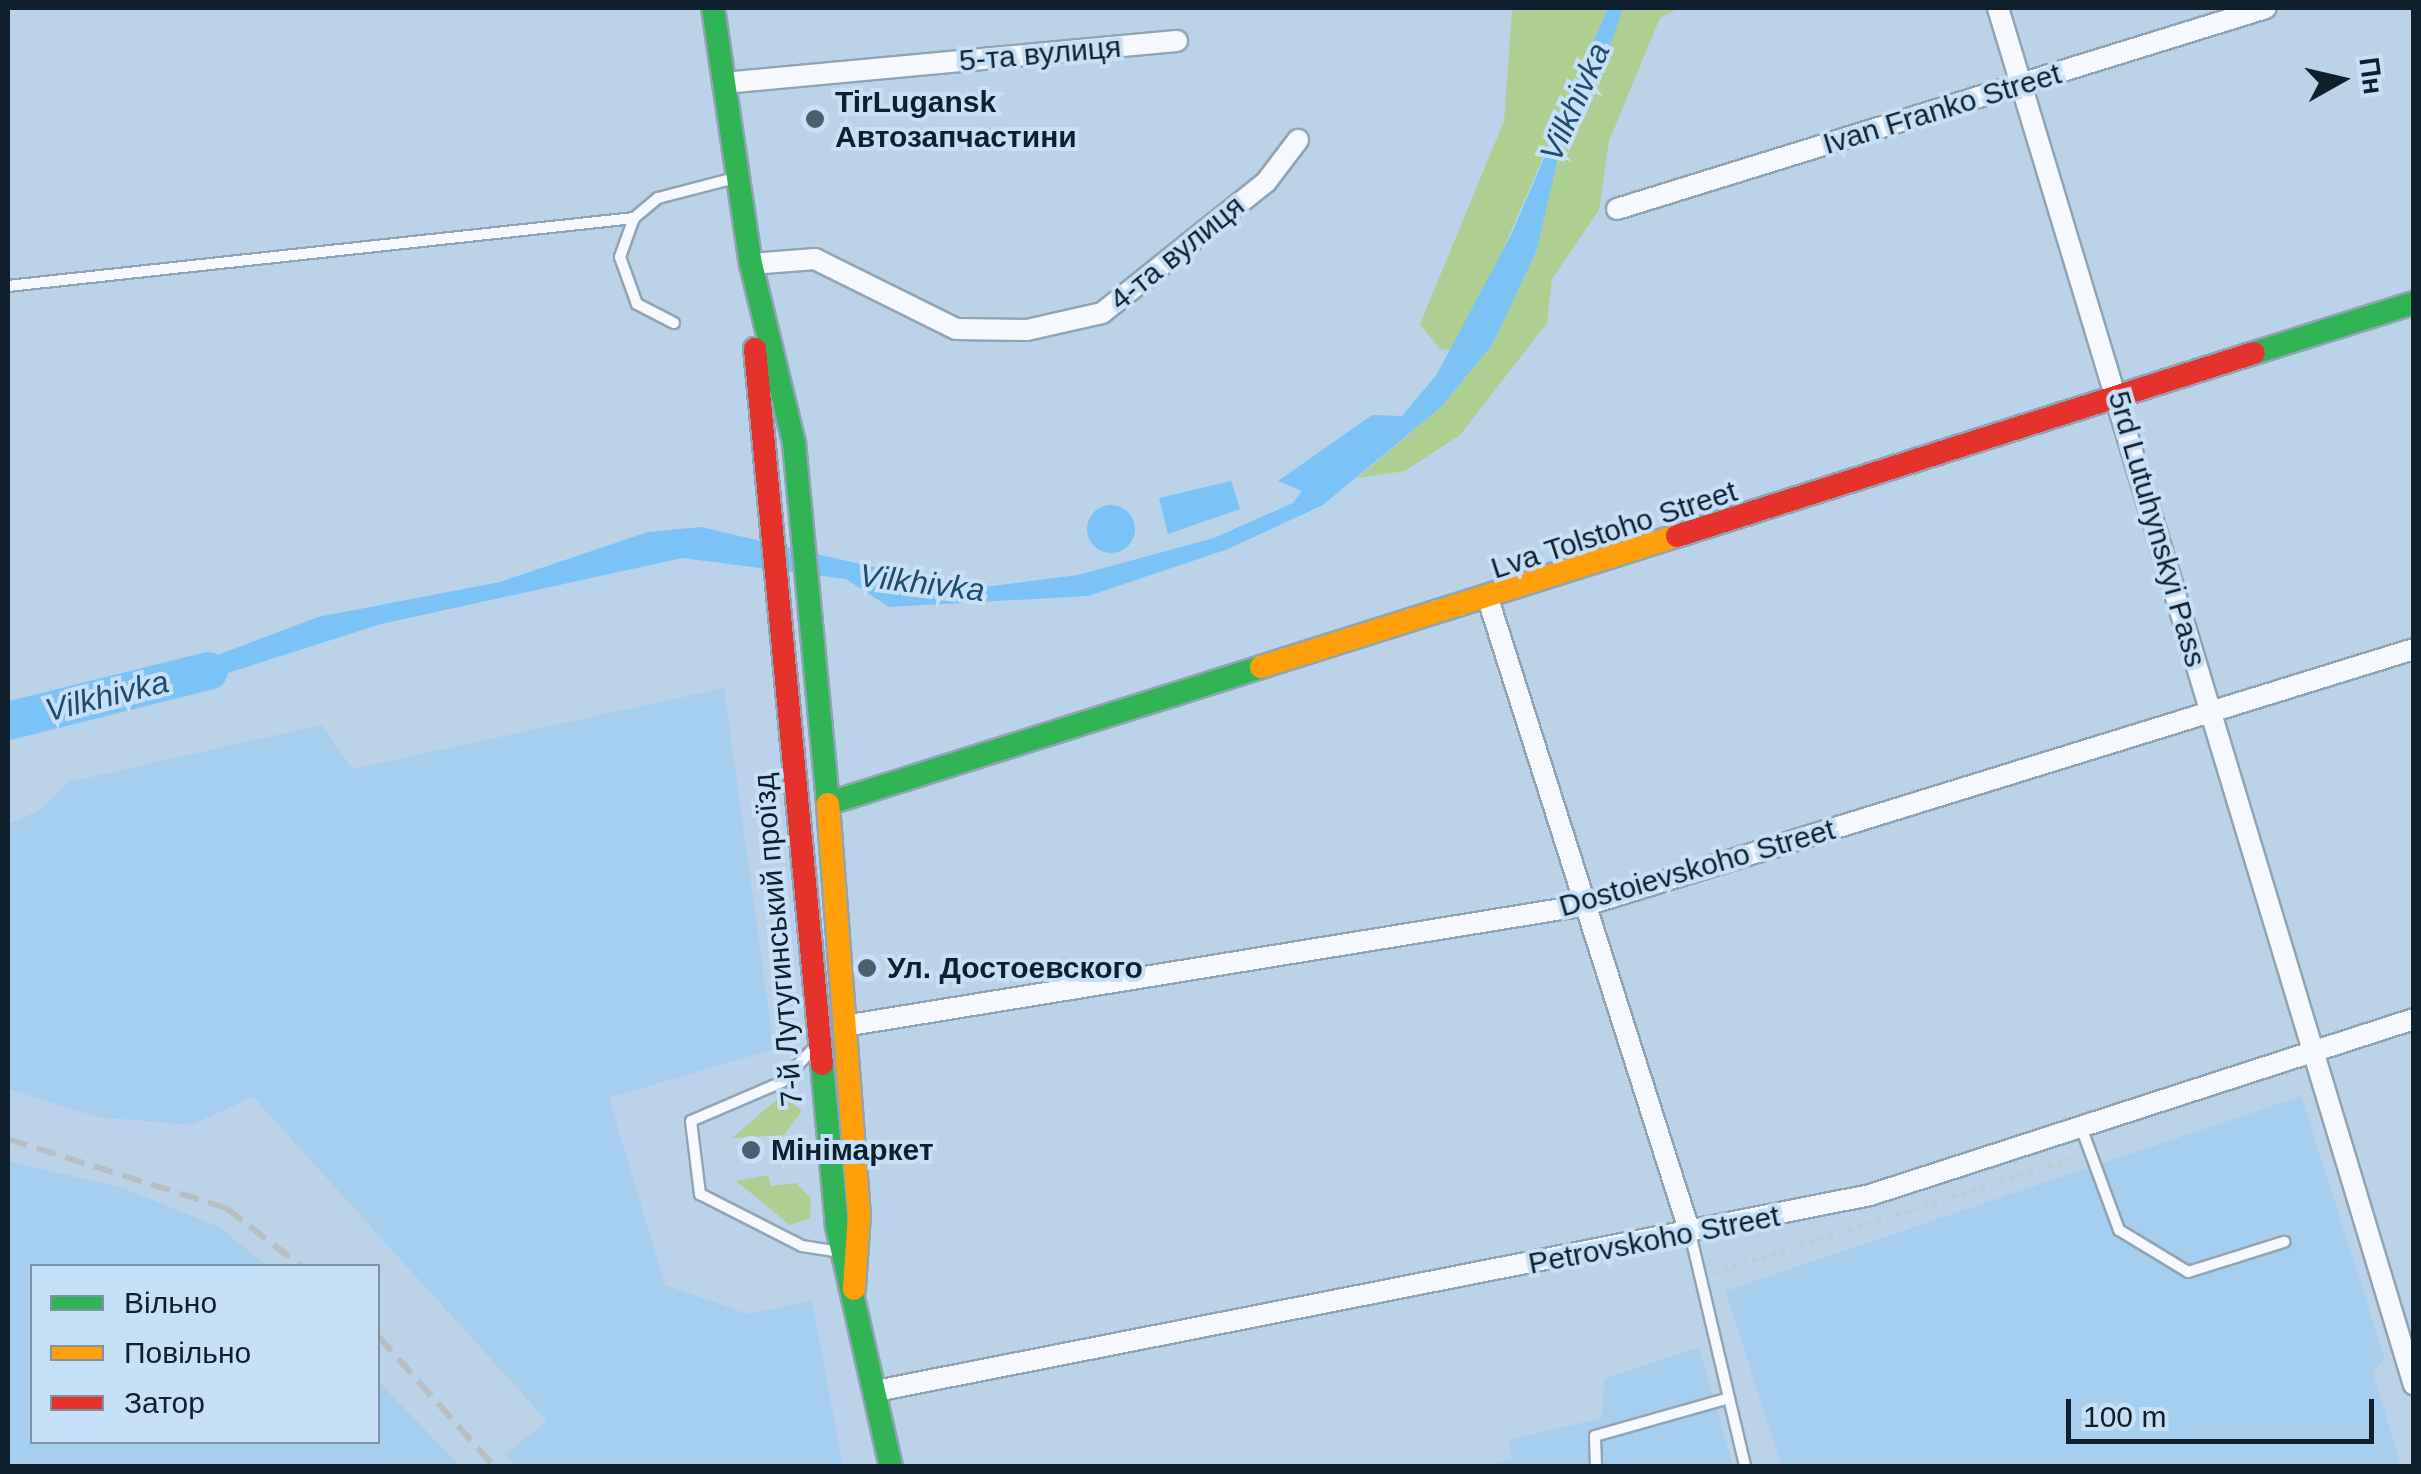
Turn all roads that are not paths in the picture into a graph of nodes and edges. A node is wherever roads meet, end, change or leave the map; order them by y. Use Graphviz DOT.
graph roads {
  1 [pos="713,8"];
  2 [pos="1998,8"];
  3 [pos="2266,8"];
  4 [pos="1177,41"];
  5 [pos="724,83"];
  6 [pos="2022,84"];
  7 [pos="1298,140"];
  8 [pos="737,178"];
  9 [pos="1618,209"];
  10 [pos="634,218"];
  11 [pos="750,264"];
  12 [pos="8,286"];
  13 [pos="2414,303"];
  14 [pos="674,324"];
  15 [pos="2119,399"];
  16 [pos="1489,602"];
  17 [pos="2414,649"];
  18 [pos="2211,712"];
  19 [pos="830,804"];
  20 [pos="1586,905"];
  21 [pos="2414,1019"];
  22 [pos="844,1026"];
  23 [pos="815,1046"];
  24 [pos="2316,1051"];
  25 [pos="2082,1127"];
  26 [pos="1690,1233"];
  27 [pos="2284,1242"];
  28 [pos="844,1252"];
  29 [pos="854,1290"];
  30 [pos="2414,1385"];
  31 [pos="876,1391"];
  32 [pos="1726,1399"];
  33 [pos="891,1466"];
  34 [pos="1596,1466"];
  35 [pos="1745,1466"];
  1 -- 5 [label="main road"];
  2 -- 6 [label="street, 5rd Lutuhynskyi Pass"];
  3 -- 6 [label="street, Ivan Franko Street"];
  4 -- 5 [label="street, 5-та вулиця"];
  5 -- 8 [label="main road"];
  6 -- 9 [label="street, Ivan Franko Street"];
  6 -- 15 [label="street, 5rd Lutuhynskyi Pass"];
  7 -- 11 [label="street, 4-та вулиця"];
  8 -- 10 [label="lane"];
  8 -- 11 [label="main road"];
  10 -- 12 [label="lane"];
  10 -- 14 [label="lane"];
  11 -- 19 [label="main road, 7-й Лутугинський проїзд"];
  11 -- 23 [label="main road, 7-й Лутугинський проїзд"];
  13 -- 15 [label="main road, Lva Tolstoho Street"];
  15 -- 16 [label="main road, Lva Tolstoho Street"];
  15 -- 18 [label="street, 5rd Lutuhynskyi Pass"];
  16 -- 19 [label="main road, Lva Tolstoho Street"];
  16 -- 20 [label="street"];
  17 -- 18 [label="street, Dostoievskoho Street"];
  18 -- 20 [label="street, Dostoievskoho Street"];
  18 -- 24 [label="street, 5rd Lutuhynskyi Pass"];
  19 -- 22 [label="main road, 7-й Лутугинський проїзд"];
  20 -- 22 [label="street, Dostoievskoho Street"];
  20 -- 26 [label="street"];
  21 -- 24 [label="street, Petrovskoho Street"];
  22 -- 29 [label="main road, 7-й Лутугинський проїзд"];
  23 -- 28 [label="main road, 7-й Лутугинський проїзд"];
  23 -- 28 [label="lane"];
  24 -- 25 [label="street, Petrovskoho Street"];
  24 -- 30 [label="street, 5rd Lutuhynskyi Pass"];
  25 -- 26 [label="street, Petrovskoho Street"];
  25 -- 27 [label="lane"];
  26 -- 31 [label="street, Petrovskoho Street"];
  26 -- 32 [label="lane"];
  28 -- 29 [label="main road, 7-й Лутугинський проїзд"];
  29 -- 31 [label="main road, 7-й Лутугинський проїзд"];
  31 -- 33 [label="main road, 7-й Лутугинський проїзд"];
  32 -- 34 [label="lane"];
  32 -- 35 [label="lane"];
}
